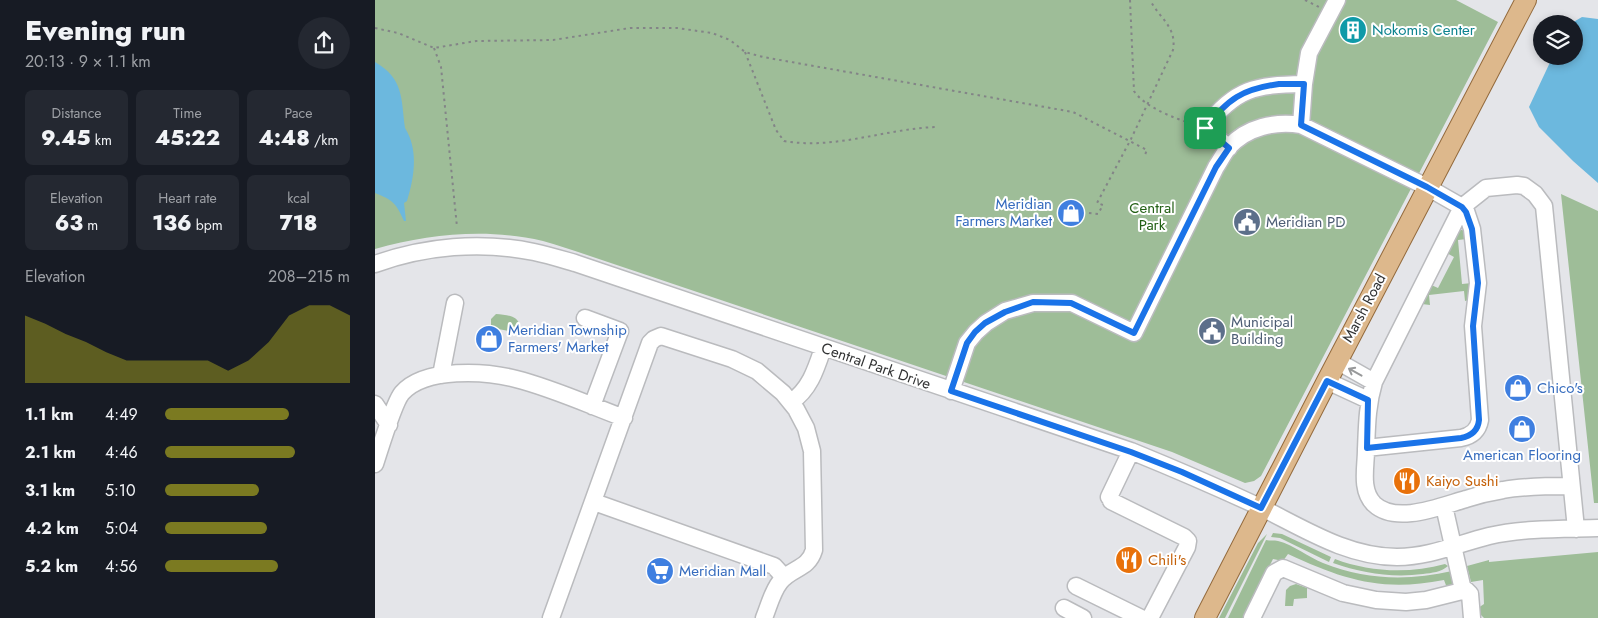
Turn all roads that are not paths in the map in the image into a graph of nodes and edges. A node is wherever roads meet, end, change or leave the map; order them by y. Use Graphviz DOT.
graph roads {
  1 [pos="1337,0"];
  2 [pos="1526,0"];
  3 [pos="1304,84"];
  4 [pos="1301,125"];
  5 [pos="1229,148"];
  6 [pos="1427,187"];
  7 [pos="1462,207"];
  8 [pos="375,264"];
  9 [pos="455,303"];
  10 [pos="585,318"];
  11 [pos="823,348"];
  12 [pos="1337,361"];
  13 [pos="441,375"];
  14 [pos="1327,381"];
  15 [pos="1374,382"];
  16 [pos="951,391"];
  17 [pos="1368,400"];
  18 [pos="791,402"];
  19 [pos="375,404"];
  20 [pos="592,406"];
  21 [pos="624,418"];
  22 [pos="389,425"];
  23 [pos="1367,448"];
  24 [pos="1131,452"];
  25 [pos="375,464"];
  26 [pos="1571,486"];
  27 [pos="594,502"];
  28 [pos="1444,506"];
  29 [pos="1261,508"];
  30 [pos="1576,528"];
  31 [pos="1598,528"];
  32 [pos="1455,547"];
  33 [pos="784,577"];
  34 [pos="1075,586"];
  35 [pos="1463,590"];
  36 [pos="1064,608"];
  37 [pos="551,618"];
  38 [pos="764,618"];
  39 [pos="1083,618"];
  40 [pos="1141,618"];
  41 [pos="1150,618"];
  42 [pos="1205,618"];
  43 [pos="1252,618"];
  44 [pos="1472,618"];
  1 -- 3 [label="street"];
  2 -- 6 [label="main road, Marsh Road"];
  3 -- 4 [label="street"];
  3 -- 5 [label="street"];
  4 -- 5 [label="street"];
  4 -- 6 [label="street"];
  5 -- 16 [label="street"];
  6 -- 7 [label="street"];
  6 -- 12 [label="main road, Marsh Road"];
  7 -- 15 [label="street"];
  7 -- 23 [label="street"];
  7 -- 26 [label="street"];
  8 -- 11 [label="street, Central Park Drive"];
  9 -- 13 [label="street"];
  10 -- 20 [label="street"];
  11 -- 16 [label="street, Central Park Drive"];
  11 -- 18 [label="street"];
  12 -- 14 [label="main road, Marsh Road"];
  15 -- 12 [label="street, one-way"];
  13 -- 20 [label="street"];
  13 -- 22 [label="street"];
  14 -- 17 [label="street"];
  14 -- 29 [label="main road, Marsh Road"];
  15 -- 17 [label="street"];
  16 -- 24 [label="street, Central Park Drive"];
  17 -- 23 [label="street"];
  18 -- 21 [label="street"];
  18 -- 33 [label="street"];
  19 -- 22 [label="street"];
  20 -- 21 [label="street"];
  21 -- 27 [label="street"];
  22 -- 25 [label="street"];
  23 -- 28 [label="street"];
  24 -- 29 [label="street, Central Park Drive"];
  24 -- 41 [label="street"];
  26 -- 28 [label="street"];
  26 -- 30 [label="street"];
  27 -- 33 [label="street"];
  27 -- 37 [label="street"];
  28 -- 32 [label="street"];
  29 -- 32 [label="street, Central Park Drive"];
  29 -- 42 [label="main road, Marsh Road"];
  30 -- 31 [label="street, Central Park Drive"];
  30 -- 32 [label="street, Central Park Drive"];
  32 -- 35 [label="street"];
  33 -- 38 [label="street"];
  34 -- 40 [label="street"];
  35 -- 43 [label="street"];
  35 -- 44 [label="street"];
  36 -- 39 [label="street"];
}
